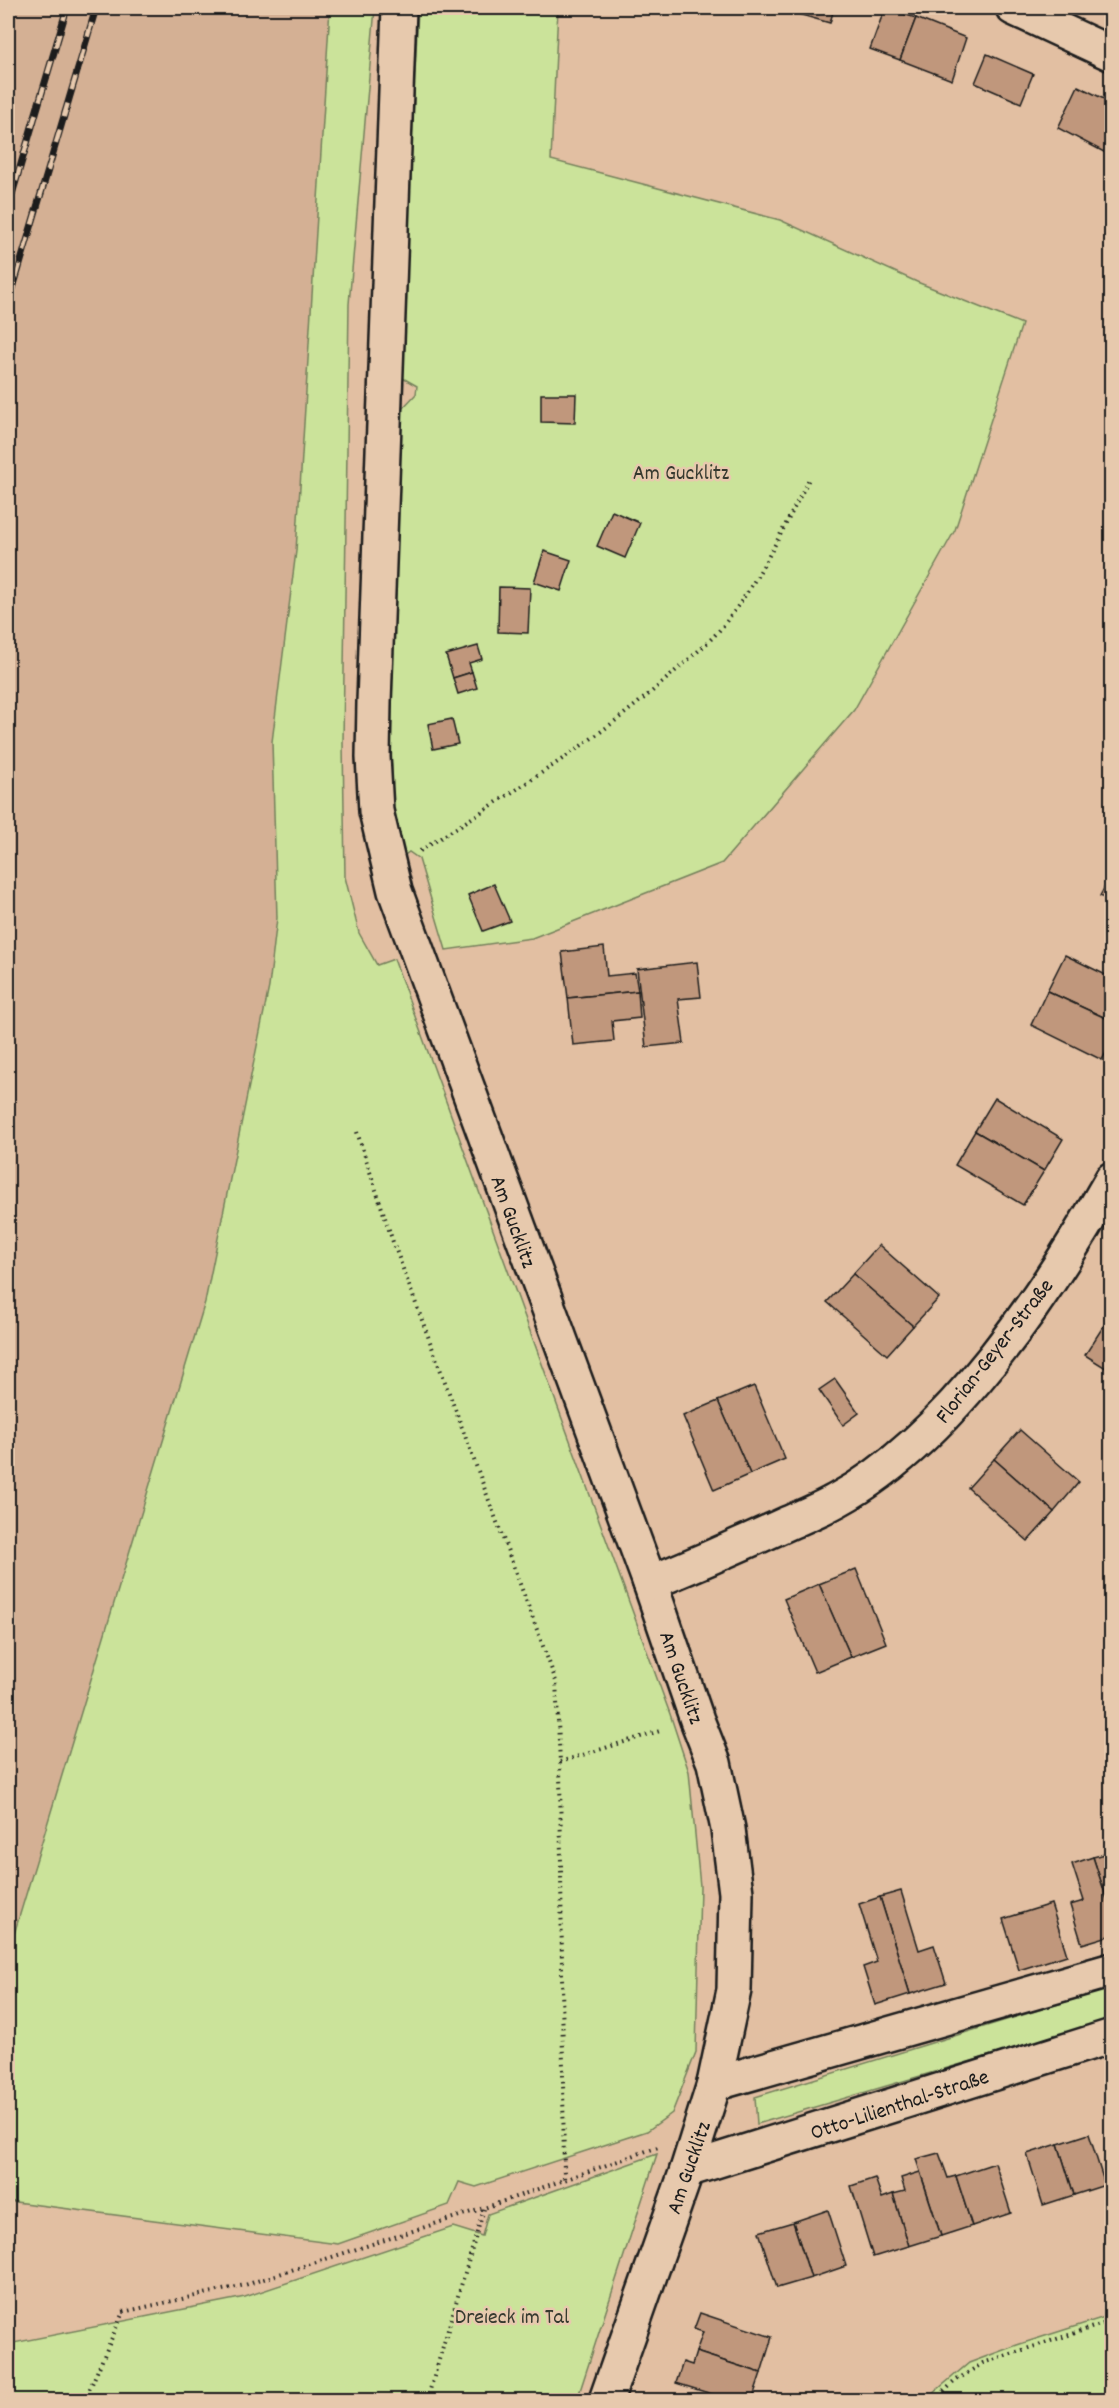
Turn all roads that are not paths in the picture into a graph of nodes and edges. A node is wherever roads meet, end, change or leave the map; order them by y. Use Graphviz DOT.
graph roads {
  1 [pos="399,8"];
  2 [pos="1012,8"];
  3 [pos="1112,54"];
  4 [pos="1112,1179"];
  5 [pos="650,1583"];
  6 [pos="1112,1970"];
  7 [pos="1112,2036"];
  8 [pos="714,2084"];
  9 [pos="691,2156"];
  10 [pos="606,2400"];
  1 -- 5 [label="street, Am Gucklitz"];
  2 -- 3 [label="street"];
  4 -- 5 [label="street, Florian-Geyer-Straße"];
  5 -- 8 [label="street, Am Gucklitz"];
  6 -- 8 [label="street"];
  7 -- 9 [label="street, Otto-Lilienthal-Straße"];
  8 -- 9 [label="street, Am Gucklitz"];
  9 -- 10 [label="street, Am Gucklitz"];
}
